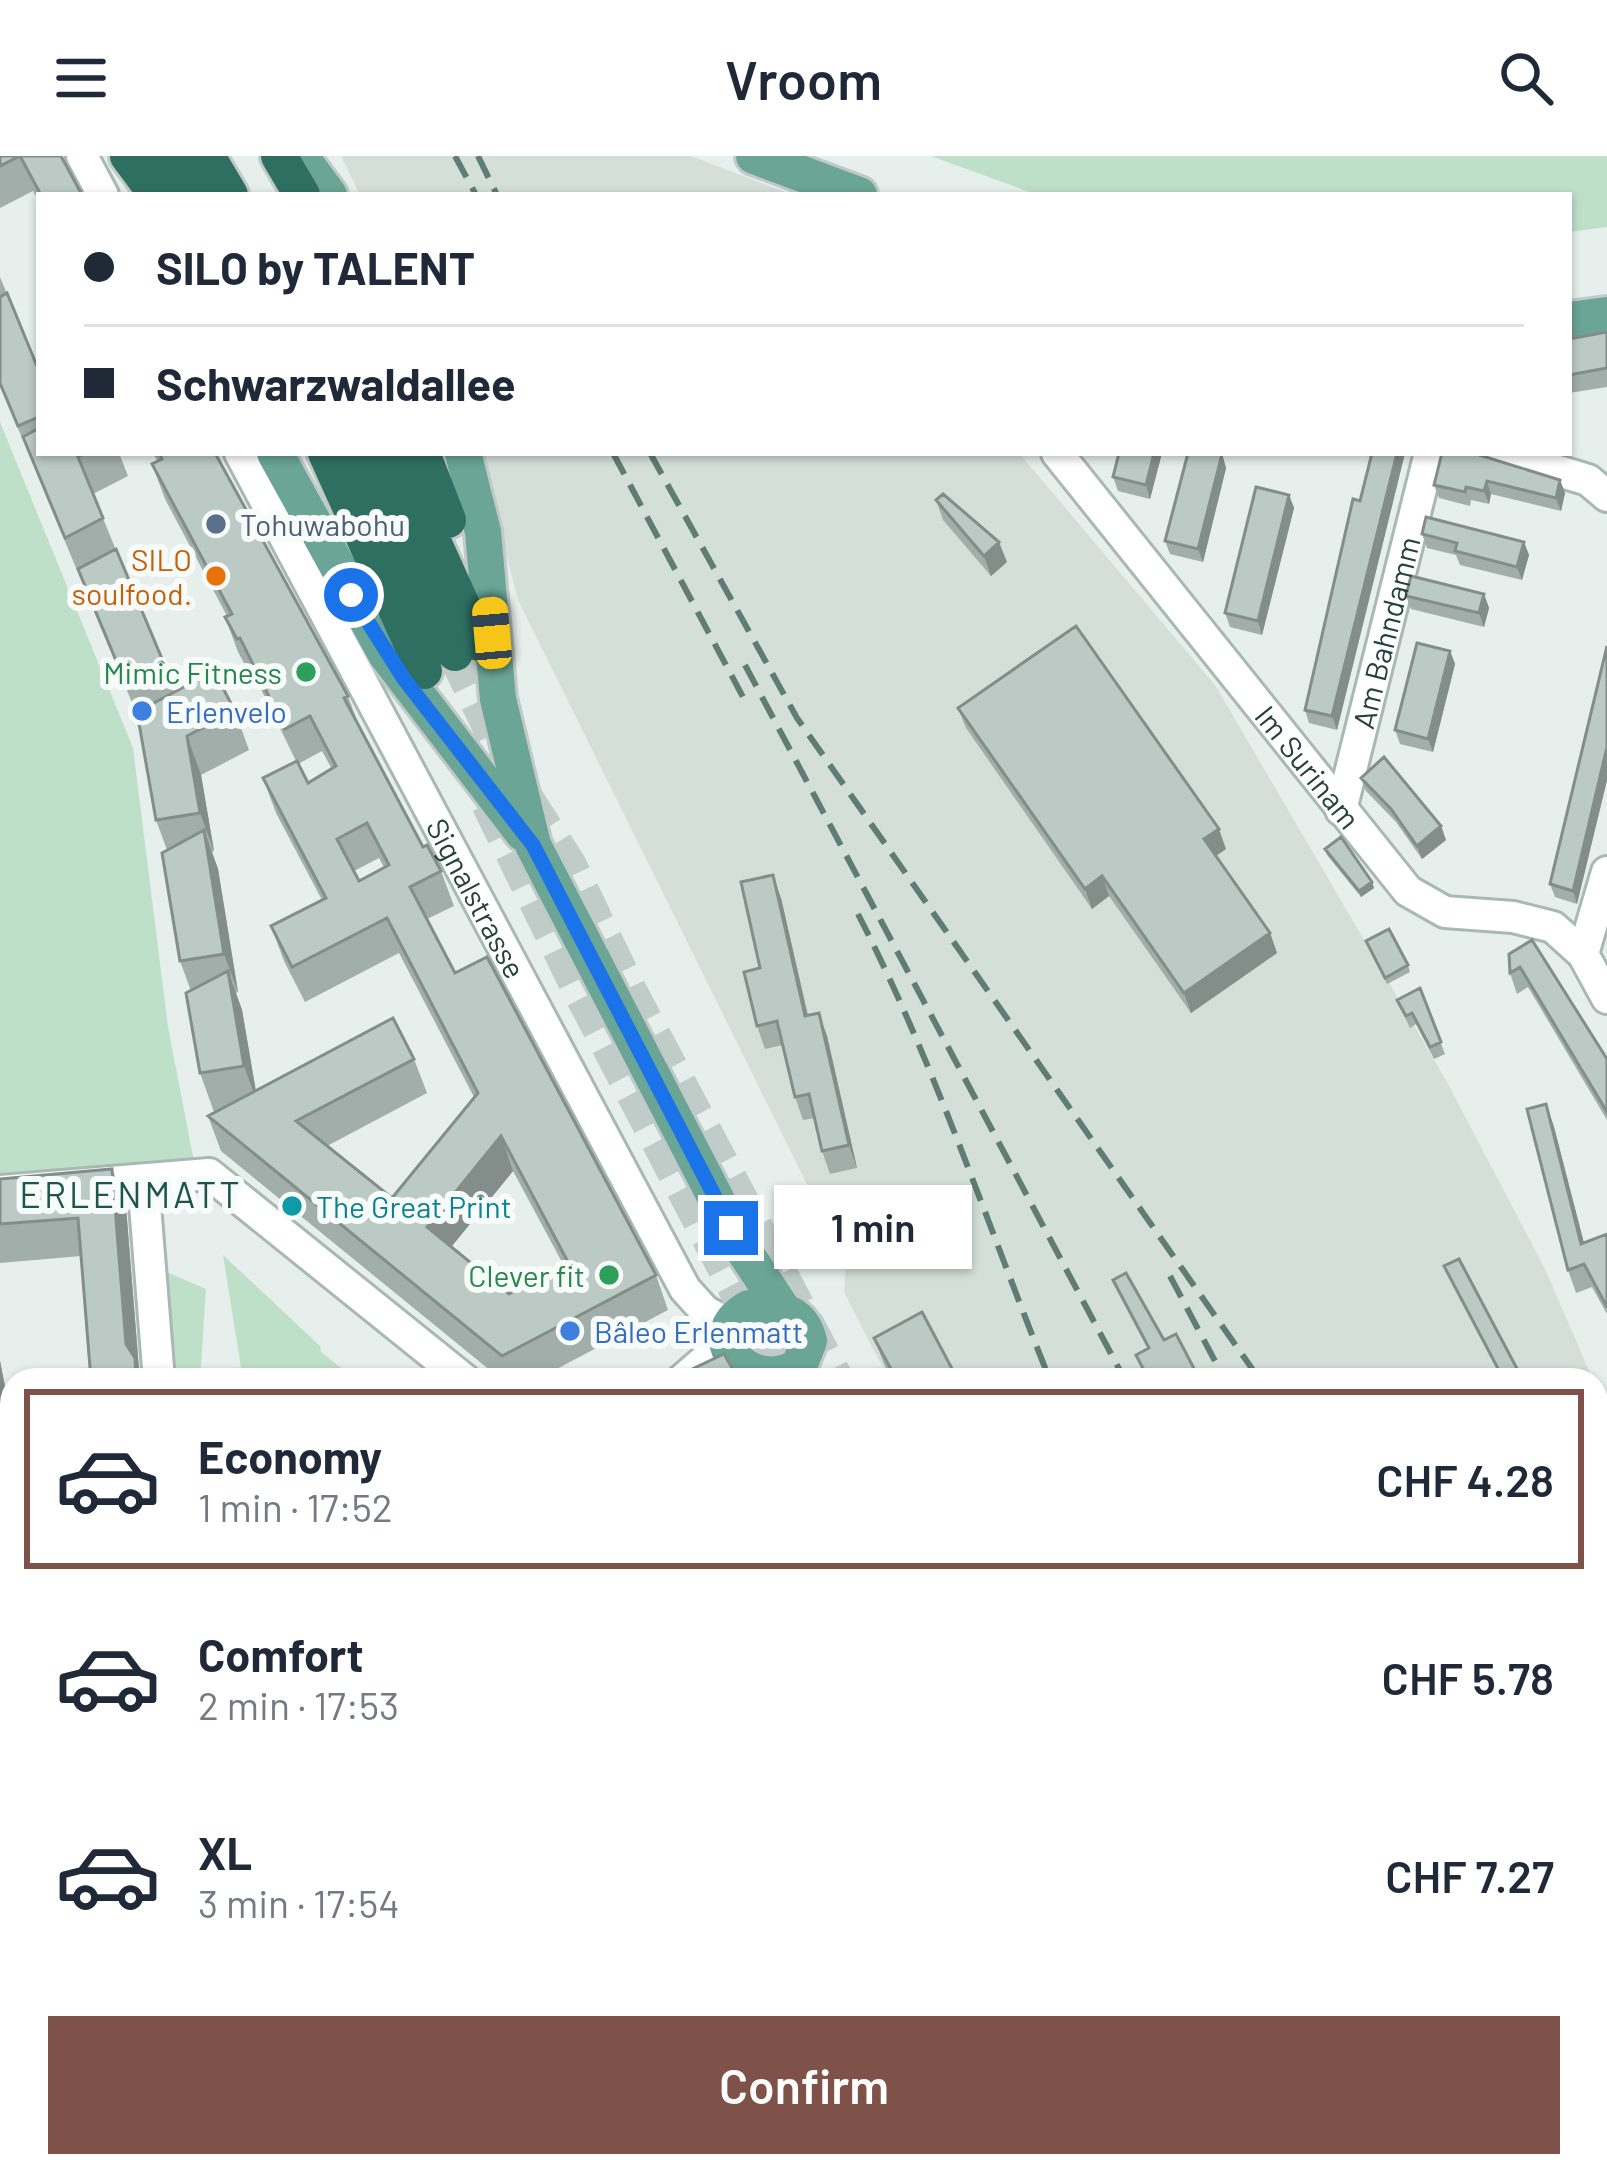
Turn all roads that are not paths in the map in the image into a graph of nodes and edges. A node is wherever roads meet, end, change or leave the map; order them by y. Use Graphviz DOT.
graph roads {
  1 [pos="82,156"];
  2 [pos="126,156"];
  3 [pos="168,156"];
  4 [pos="207,156"];
  5 [pos="260,156"];
  6 [pos="279,156"];
  7 [pos="300,156"];
  8 [pos="754,156"];
  9 [pos="101,192"];
  10 [pos="139,192"];
  11 [pos="155,192"];
  12 [pos="192,192"];
  13 [pos="228,192"];
  14 [pos="277,192"];
  15 [pos="300,192"];
  16 [pos="327,192"];
  17 [pos="851,192"];
  18 [pos="1607,315"];
  19 [pos="1572,320"];
  20 [pos="242,456"];
  21 [pos="277,456"];
  22 [pos="300,456"];
  23 [pos="327,456"];
  24 [pos="363,456"];
  25 [pos="394,456"];
  26 [pos="423,456"];
  27 [pos="465,456"];
  28 [pos="1059,456"];
  29 [pos="1429,456"];
  30 [pos="1509,456"];
  31 [pos="1607,496"];
  32 [pos="401,621"];
  33 [pos="458,650"];
  34 [pos="1341,810"];
  35 [pos="533,845"];
  36 [pos="1607,872"];
  37 [pos="1583,954"];
  38 [pos="1607,998"];
  39 [pos="143,1180"];
  40 [pos="0,1191"];
  41 [pos="760,1353"];
  42 [pos="158,1368"];
  43 [pos="450,1368"];
  44 [pos="717,1368"];
  1 -- 9 [label="street"];
  2 -- 10 [label="main road"];
  2 -- 11 [label="highway"];
  3 -- 12 [label="highway"];
  4 -- 13 [label="highway"];
  5 -- 14 [label="highway"];
  6 -- 15 [label="highway"];
  7 -- 16 [label="main road"];
  8 -- 17 [label="main road"];
  18 -- 19 [label="main road"];
  20 -- 41 [label="street, Signalstrasse"];
  21 -- 35 [label="main road"];
  22 -- 32 [label="highway"];
  23 -- 32 [label="highway"];
  24 -- 33 [label="highway"];
  25 -- 33 [label="highway"];
  26 -- 33 [label="highway"];
  27 -- 35 [label="main road"];
  28 -- 34 [label="street, Im Surinam"];
  29 -- 34 [label="street, Am Bahndamm"];
  30 -- 31 [label="street"];
  32 -- 33 [label="highway"];
  34 -- 37 [label="street, Im Surinam"];
  35 -- 41 [label="main road"];
  36 -- 37 [label="street"];
  37 -- 38 [label="street, Im Surinam"];
  39 -- 40 [label="street"];
  39 -- 42 [label="street"];
  39 -- 43 [label="street"];
  41 -- 44 [label="street"];
}
